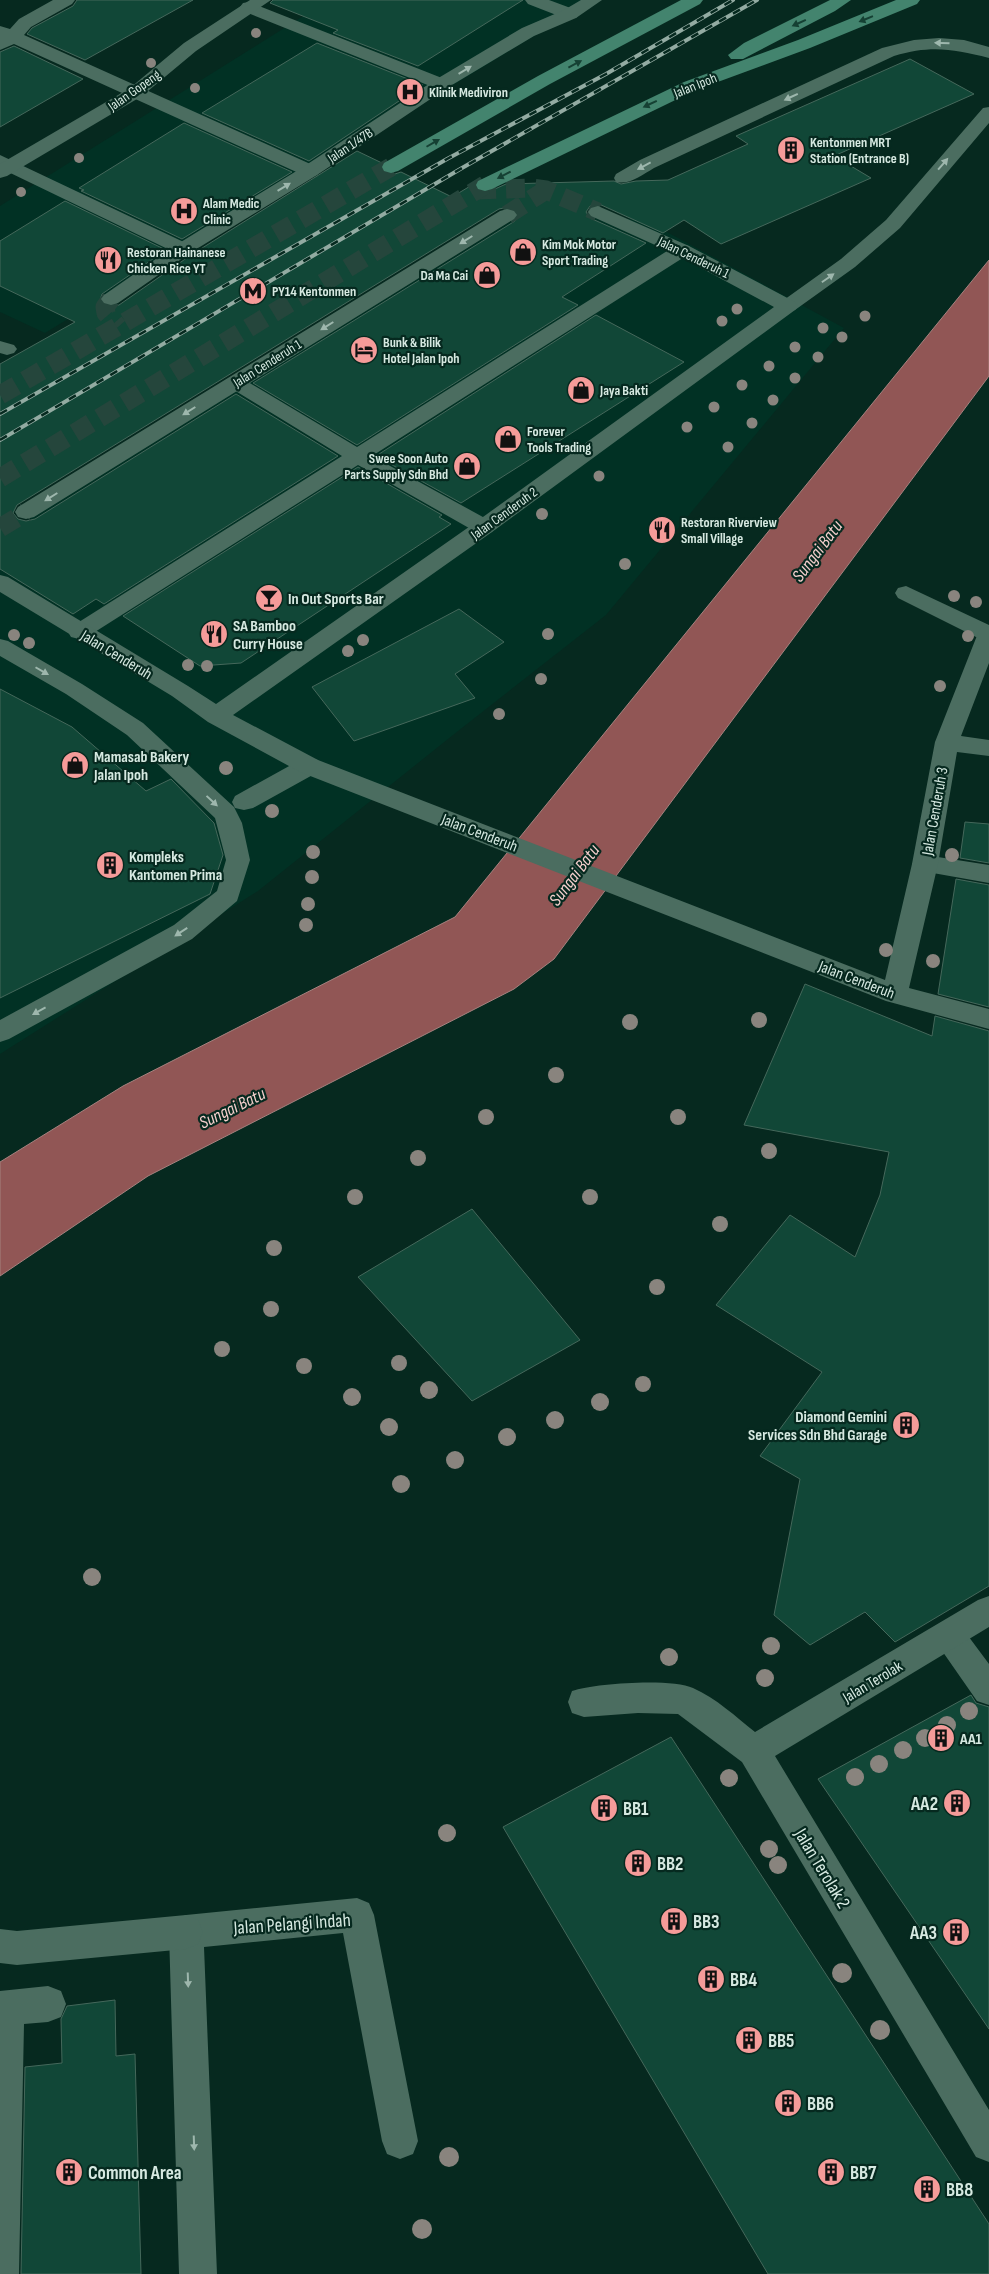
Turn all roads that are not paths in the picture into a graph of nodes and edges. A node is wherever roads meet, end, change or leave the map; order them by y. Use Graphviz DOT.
graph roads {
  1 [pos="66,0"];
  2 [pos="534,0"];
  3 [pos="593,0"];
  4 [pos="694,0"];
  5 [pos="842,0"];
  6 [pos="911,0"];
  7 [pos="256,4"];
  8 [pos="570,14"];
  9 [pos="4,38"];
  10 [pos="989,53"];
  11 [pos="441,84"];
  12 [pos="690,86"];
  13 [pos="136,92"];
  14 [pos="989,112"];
  15 [pos="4,166"];
  16 [pos="391,167"];
  17 [pos="310,172"];
  18 [pos="623,178"];
  19 [pos="485,185"];
  20 [pos="598,212"];
  21 [pos="507,214"];
  22 [pos="183,249"];
  23 [pos="682,250"];
  24 [pos="111,299"];
  25 [pos="788,306"];
  26 [pos="236,383"];
  27 [pos="357,456"];
  28 [pos="26,512"];
  29 [pos="484,527"];
  30 [pos="0,582"];
  31 [pos="906,594"];
  32 [pos="79,632"];
  33 [pos="989,633"];
  34 [pos="0,646"];
  35 [pos="216,716"];
  36 [pos="947,742"];
  37 [pos="989,748"];
  38 [pos="309,766"];
  39 [pos="244,802"];
  40 [pos="924,864"];
  41 [pos="989,874"];
  42 [pos="895,994"];
  43 [pos="989,1019"];
  44 [pos="0,1032"];
  45 [pos="989,1610"];
  46 [pos="949,1635"];
  47 [pos="989,1690"];
  48 [pos="584,1702"];
  49 [pos="754,1751"];
  50 [pos="186,1932"];
  51 [pos="0,1946"];
  52 [pos="48,2004"];
  53 [pos="3,2008"];
  54 [pos="400,2141"];
  55 [pos="989,2144"];
  56 [pos="0,2274"];
  57 [pos="198,2274"];
  1 -- 9 [label="street"];
  2 -- 8 [label="street"];
  3 -- 8 [label="street, Jalan 1/47B"];
  16 -- 4 [label="main road, one-way"];
  5 -- 12 [label="main road, one-way"];
  6 -- 12 [label="main road, Jalan Ipoh, one-way"];
  7 -- 11 [label="street"];
  7 -- 13 [label="street, Jalan Gopeng"];
  11 -- 8 [label="street, Jalan 1/47B, one-way"];
  9 -- 13 [label="street"];
  10 -- 18 [label="street, one-way"];
  11 -- 17 [label="street, Jalan 1/47B"];
  12 -- 19 [label="main road, Jalan Ipoh, one-way"];
  13 -- 15 [label="street, Jalan Gopeng"];
  13 -- 17 [label="street"];
  25 -- 14 [label="street, Jalan Cenderuh 2, one-way"];
  15 -- 22 [label="street"];
  22 -- 17 [label="street, Jalan 1/47B, one-way"];
  20 -- 23 [label="street, Jalan Cenderuh 1"];
  21 -- 26 [label="street, Jalan Cenderuh 1, one-way"];
  22 -- 24 [label="street, Jalan 1/47B"];
  23 -- 25 [label="street, Jalan Cenderuh 1"];
  23 -- 27 [label="street"];
  25 -- 29 [label="street, Jalan Cenderuh 2"];
  26 -- 27 [label="street"];
  26 -- 28 [label="street, Jalan Cenderuh 1, one-way"];
  27 -- 29 [label="street"];
  27 -- 32 [label="street"];
  29 -- 35 [label="street, Jalan Cenderuh 2"];
  30 -- 32 [label="street, Jalan Cenderuh"];
  31 -- 33 [label="street"];
  32 -- 35 [label="street, Jalan Cenderuh"];
  33 -- 36 [label="street, Jalan Cenderuh 3"];
  34 -- 44 [label="street, one-way"];
  35 -- 38 [label="street, Jalan Cenderuh"];
  36 -- 37 [label="street"];
  36 -- 40 [label="street, Jalan Cenderuh 3"];
  38 -- 39 [label="street"];
  38 -- 42 [label="street, Jalan Cenderuh"];
  40 -- 41 [label="street"];
  40 -- 42 [label="street, Jalan Cenderuh 3"];
  42 -- 43 [label="street, Jalan Cenderuh"];
  45 -- 46 [label="street, Jalan Terolak"];
  46 -- 47 [label="street"];
  46 -- 49 [label="street, Jalan Terolak"];
  48 -- 49 [label="street, Jalan Terolak 2"];
  49 -- 55 [label="street, Jalan Terolak 2"];
  50 -- 51 [label="street, Jalan Pelangi Indah"];
  50 -- 54 [label="street, Jalan Pelangi Indah"];
  50 -- 57 [label="street, one-way"];
  52 -- 53 [label="street"];
  53 -- 56 [label="street"];
}
